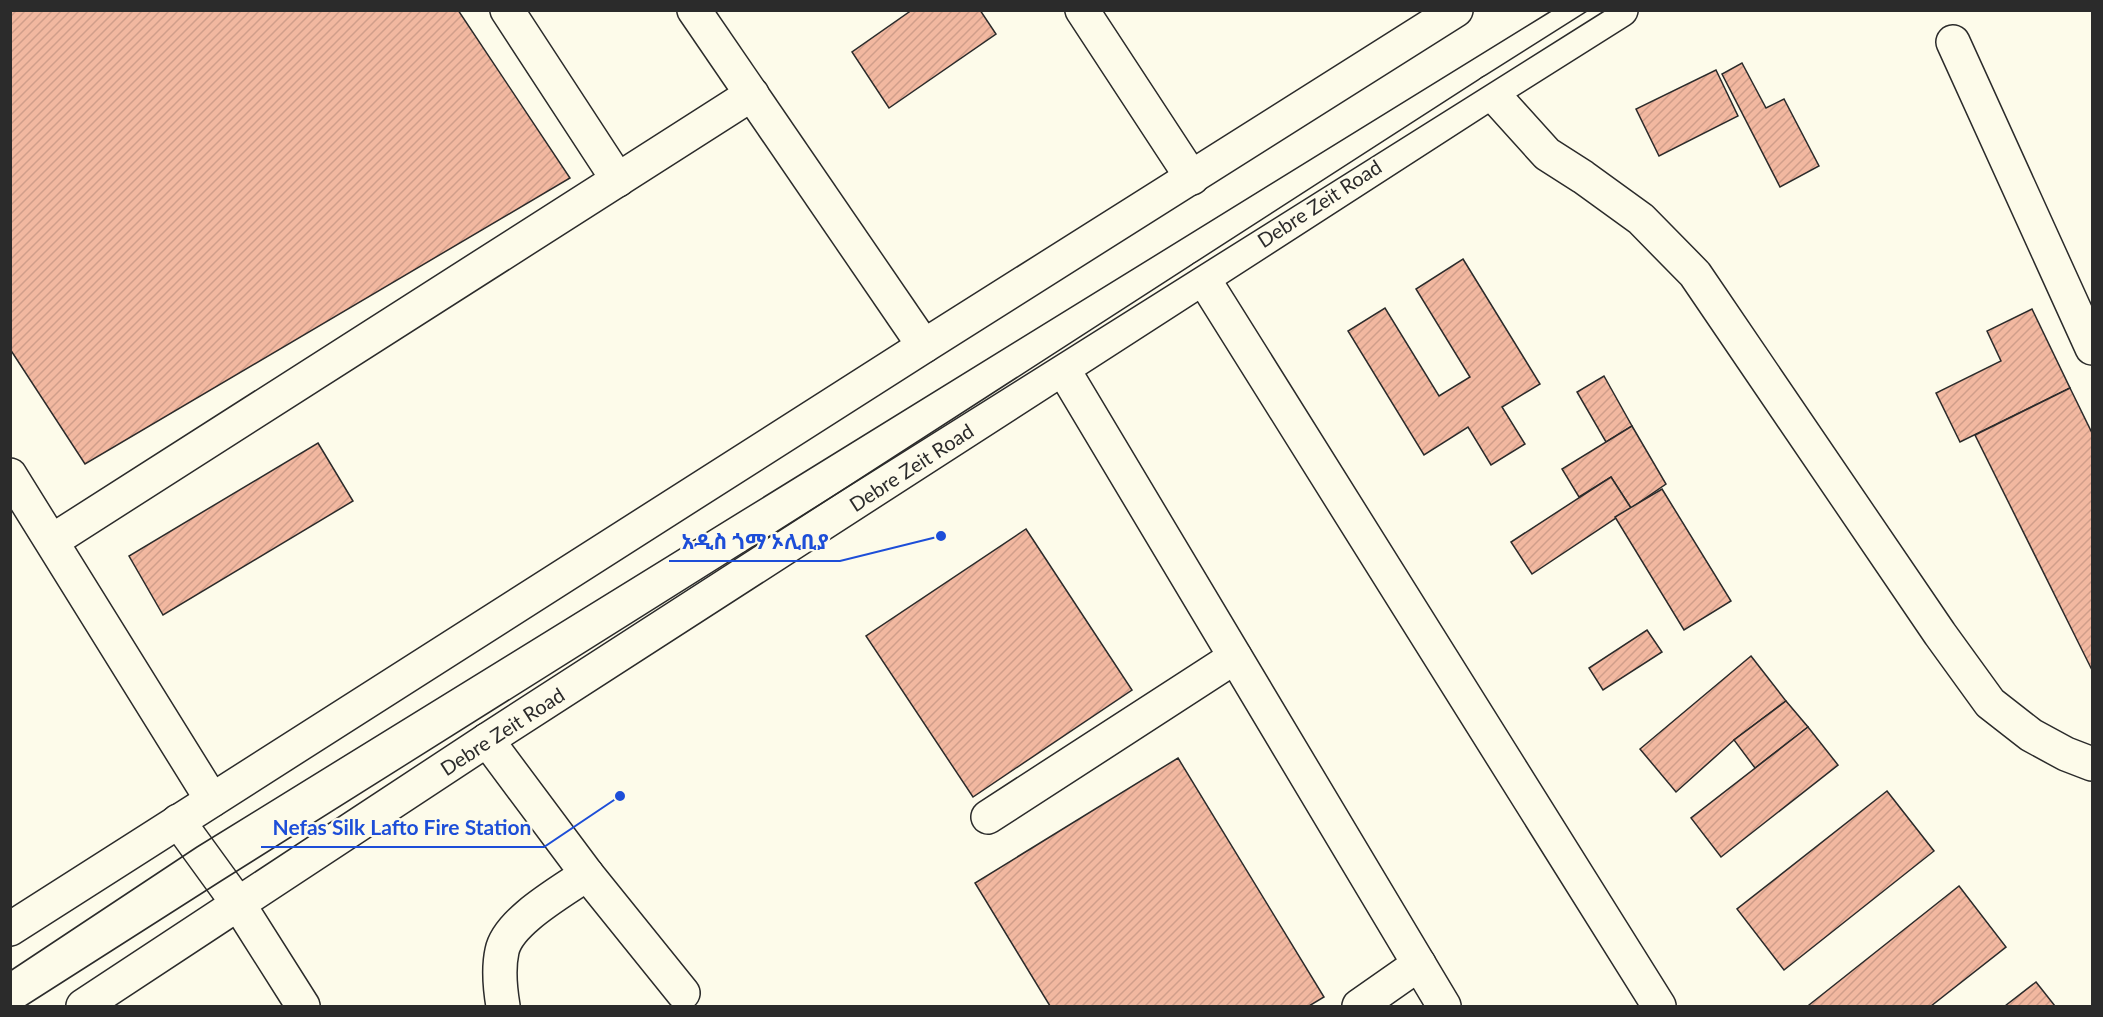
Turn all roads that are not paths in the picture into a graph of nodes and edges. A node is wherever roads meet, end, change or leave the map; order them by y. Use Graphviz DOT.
graph roads {
  1 [pos="507,10"];
  2 [pos="694,10"];
  3 [pos="1082,10"];
  4 [pos="1456,10"];
  5 [pos="1621,10"];
  6 [pos="1953,42"];
  7 [pos="1491,92"];
  8 [pos="752,94"];
  9 [pos="1192,178"];
  10 [pos="618,180"];
  11 [pos="1203,278"];
  12 [pos="924,346"];
  13 [pos="2092,348"];
  14 [pos="1063,369"];
  15 [pos="10,475"];
  16 [pos="52,541"];
  17 [pos="1235,657"];
  18 [pos="487,740"];
  19 [pos="2092,764"];
  20 [pos="212,800"];
  21 [pos="988,817"];
  22 [pos="178,821"];
  23 [pos="588,874"];
  24 [pos="239,905"];
  25 [pos="10,929"];
  26 [pos="1419,964"];
  27 [pos="683,993"];
  28 [pos="83,1006"];
  29 [pos="303,1006"];
  30 [pos="503,1006"];
  31 [pos="1359,1006"];
  32 [pos="1444,1006"];
  33 [pos="1659,1006"];
  1 -- 10 [label="main road"];
  2 -- 8 [label="main road"];
  3 -- 9 [label="main road"];
  4 -- 9 [label="main road"];
  5 -- 7 [label="main road, Debre Zeit Road"];
  6 -- 13 [label="main road"];
  7 -- 11 [label="main road, Debre Zeit Road"];
  7 -- 19 [label="main road"];
  8 -- 10 [label="main road"];
  8 -- 12 [label="main road"];
  9 -- 12 [label="main road"];
  10 -- 16 [label="main road"];
  11 -- 14 [label="main road, Debre Zeit Road"];
  11 -- 33 [label="main road"];
  12 -- 20 [label="main road"];
  14 -- 17 [label="main road"];
  14 -- 18 [label="main road, Debre Zeit Road"];
  15 -- 16 [label="main road"];
  16 -- 20 [label="main road"];
  17 -- 21 [label="main road"];
  17 -- 26 [label="main road"];
  18 -- 23 [label="main road"];
  18 -- 24 [label="main road, Debre Zeit Road"];
  20 -- 22 [label="main road"];
  22 -- 24 [label="main road"];
  22 -- 25 [label="main road"];
  23 -- 27 [label="main road"];
  23 -- 30 [label="main road"];
  24 -- 28 [label="main road, Debre Zeit Road"];
  24 -- 29 [label="main road"];
  26 -- 31 [label="main road"];
  26 -- 32 [label="main road"];
}
